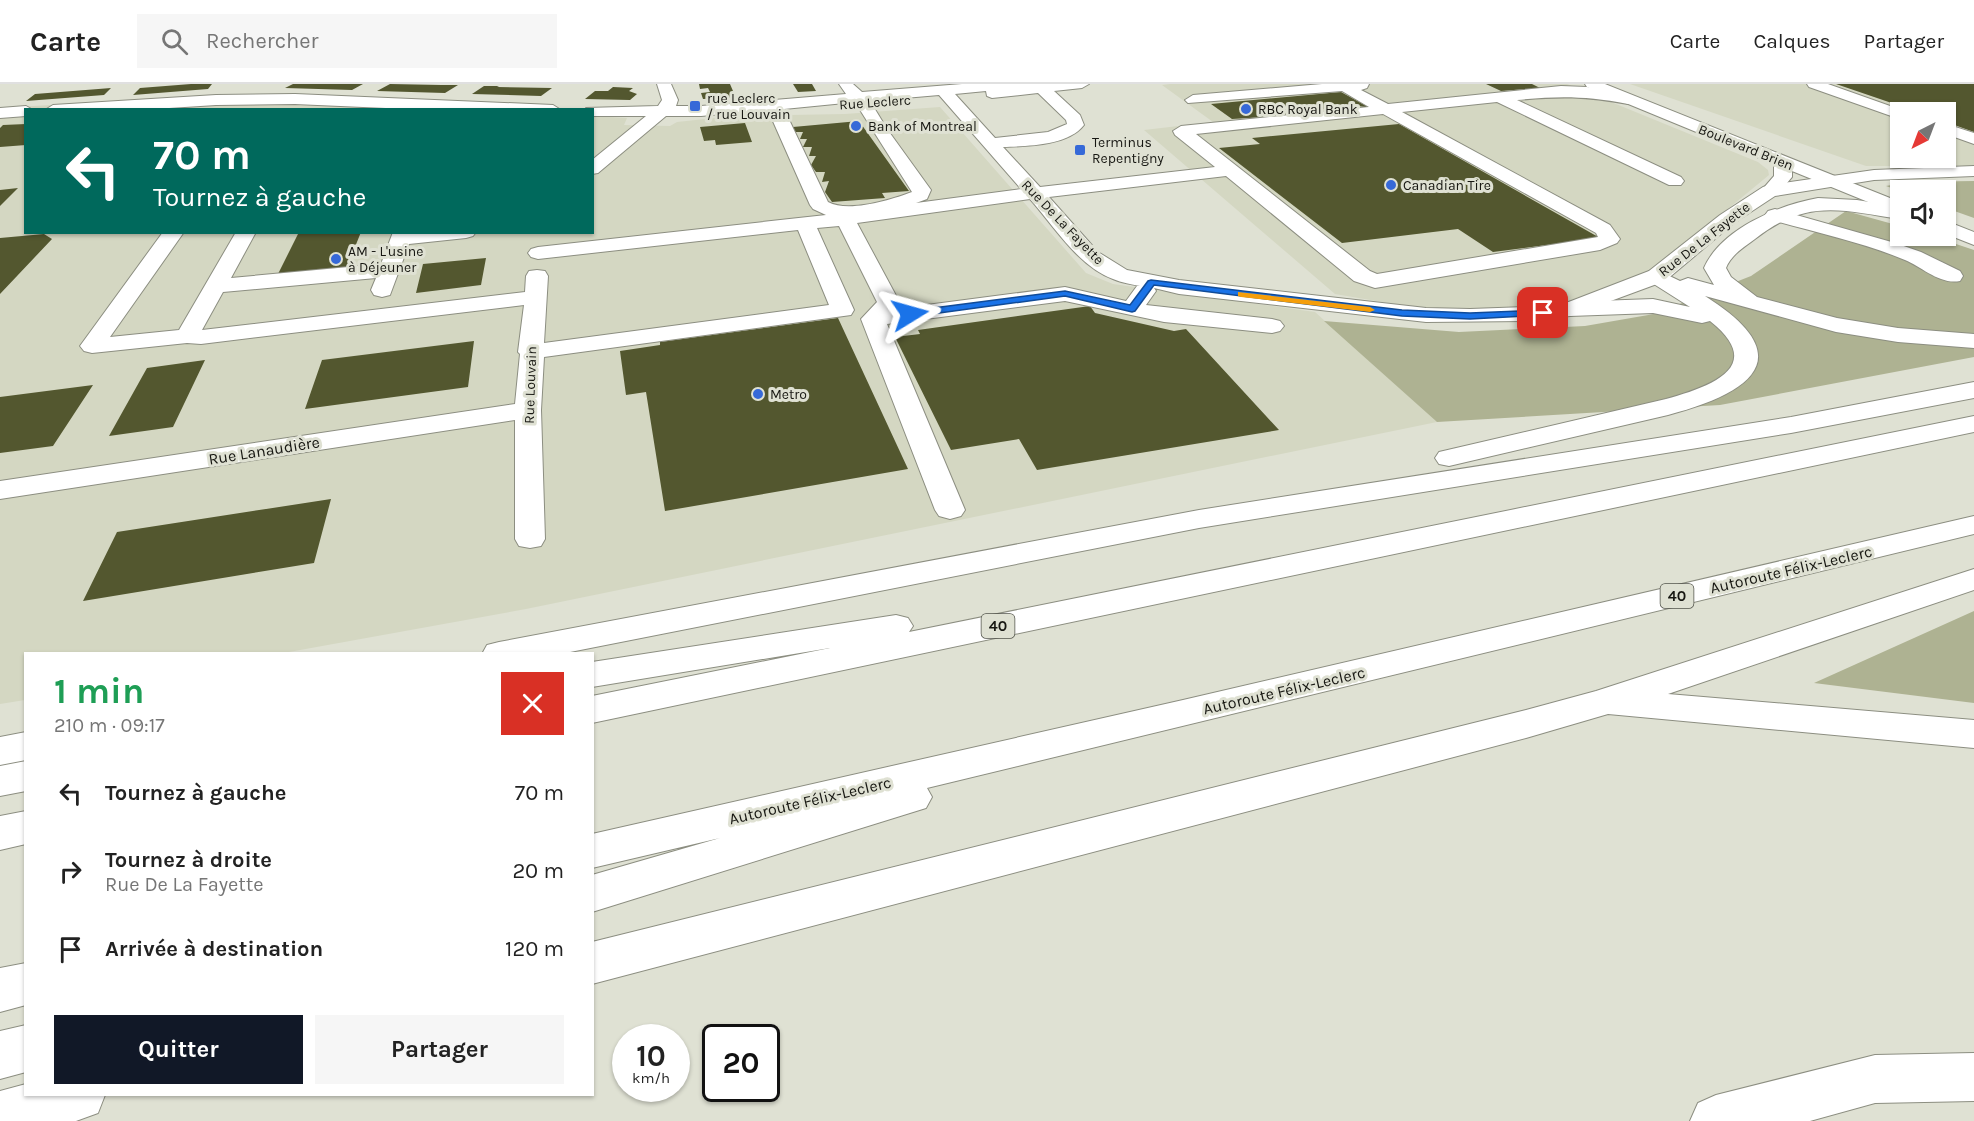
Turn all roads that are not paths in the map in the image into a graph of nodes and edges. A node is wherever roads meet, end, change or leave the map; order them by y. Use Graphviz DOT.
graph roads {
  1 [pos="233,84"];
  2 [pos="664,84"];
  3 [pos="845,84"];
  4 [pos="1012,84"];
  5 [pos="1082,84"];
  6 [pos="1372,84"];
  7 [pos="1577,84"];
  8 [pos="1592,84"];
  9 [pos="1617,84"];
  10 [pos="1343,85"];
  11 [pos="1814,85"];
  12 [pos="1040,86"];
  13 [pos="1561,91"];
  14 [pos="946,93"];
  15 [pos="1638,94"];
  16 [pos="1498,97"];
  17 [pos="216,100"];
  18 [pos="860,100"];
  19 [pos="774,105"];
  20 [pos="86,108"];
  21 [pos="506,108"];
  22 [pos="1385,109"];
  23 [pos="24,111"];
  24 [pos="594,111"];
  25 [pos="1890,111"];
  26 [pos="0,113"];
  27 [pos="660,113"];
  28 [pos="1229,126"];
  29 [pos="1956,133"];
  30 [pos="1974,139"];
  31 [pos="989,143"];
  32 [pos="1783,162"];
  33 [pos="594,167"];
  34 [pos="1232,170"];
  35 [pos="1974,171"];
  36 [pos="1842,180"];
  37 [pos="1675,181"];
  38 [pos="973,184"];
  39 [pos="1027,185"];
  40 [pos="1770,191"];
  41 [pos="1890,196"];
  42 [pos="1890,203"];
  43 [pos="1890,211"];
  44 [pos="1775,215"];
  45 [pos="845,219"];
  46 [pos="1956,221"];
  47 [pos="805,223"];
  48 [pos="1974,228"];
  49 [pos="1956,231"];
  50 [pos="173,234"];
  51 [pos="245,234"];
  52 [pos="434,234"];
  53 [pos="402,236"];
  54 [pos="1974,238"];
  55 [pos="541,243"];
  56 [pos="1956,266"];
  57 [pos="390,270"];
  58 [pos="1657,276"];
  59 [pos="1151,282"];
  60 [pos="216,286"];
  61 [pos="536,297"];
  62 [pos="1758,305"];
  63 [pos="1132,309"];
  64 [pos="1570,309"];
  65 [pos="372,317"];
  66 [pos="873,319"];
  67 [pos="1728,323"];
  68 [pos="1272,326"];
  69 [pos="187,336"];
  70 [pos="1974,341"];
  71 [pos="530,352"];
  72 [pos="1974,390"];
  73 [pos="528,410"];
  74 [pos="1974,424"];
  75 [pos="0,490"];
  76 [pos="950,510"];
  77 [pos="1199,519"];
  78 [pos="1974,525"];
  79 [pos="530,539"];
  80 [pos="1404,543"];
  81 [pos="1974,579"];
  82 [pos="510,652"];
  83 [pos="594,675"];
  84 [pos="1603,702"];
  85 [pos="594,710"];
  86 [pos="1183,714"];
  87 [pos="1974,735"];
  88 [pos="24,746"];
  89 [pos="0,751"];
  90 [pos="24,776"];
  91 [pos="0,781"];
  92 [pos="24,827"];
  93 [pos="0,832"];
  94 [pos="594,851"];
  95 [pos="594,893"];
  96 [pos="594,962"];
  97 [pos="24,984"];
  98 [pos="0,990"];
  99 [pos="24,1049"];
  100 [pos="0,1055"];
  101 [pos="1974,1077"];
  102 [pos="76,1096"];
  103 [pos="0,1116"];
  104 [pos="1716,1121"];
  1 -- 17 [label="main road"];
  2 -- 27 [label="main road"];
  3 -- 18 [label="main road"];
  4 -- 14 [label="main road, Rue Leclerc"];
  5 -- 12 [label="main road, Rue Leclerc"];
  6 -- 10 [label="main road"];
  7 -- 13 [label="main road"];
  8 -- 15 [label="main road, Boulevard Brien"];
  9 -- 15 [label="main road, Boulevard Brien"];
  10 -- 22 [label="main road"];
  10 -- 28 [label="main road"];
  11 -- 25 [label="main road"];
  12 -- 14 [label="main road, Rue Leclerc"];
  12 -- 31 [label="main road"];
  13 -- 15 [label="main road"];
  13 -- 16 [label="main road"];
  14 -- 18 [label="main road, Rue Leclerc"];
  14 -- 31 [label="main road, Rue De La Fayette"];
  15 -- 32 [label="main road, Boulevard Brien"];
  15 -- 36 [label="main road, Boulevard Brien"];
  16 -- 22 [label="main road"];
  16 -- 37 [label="main road"];
  17 -- 20 [label="main road"];
  17 -- 21 [label="main road"];
  18 -- 19 [label="main road, Rue Leclerc"];
  18 -- 19 [label="main road"];
  19 -- 27 [label="main road, Rue Leclerc"];
  22 -- 28 [label="main road"];
  22 -- 34 [label="main road"];
  23 -- 26 [label="main road"];
  24 -- 27 [label="main road, Rue Leclerc"];
  27 -- 33 [label="main road"];
  28 -- 34 [label="main road"];
  29 -- 30 [label="main road"];
  31 -- 39 [label="main road, Rue De La Fayette"];
  32 -- 36 [label="main road, Boulevard Brien"];
  32 -- 40 [label="main road"];
  34 -- 39 [label="main road"];
  35 -- 36 [label="main road, Rue De La Fayette"];
  36 -- 40 [label="main road, Rue De La Fayette"];
  36 -- 41 [label="main road, Boulevard Brien"];
  36 -- 42 [label="main road, Boulevard Brien"];
  38 -- 39 [label="main road"];
  39 -- 45 [label="main road"];
  39 -- 59 [label="main road, Rue De La Fayette"];
  40 -- 58 [label="main road, Rue De La Fayette"];
  43 -- 44 [label="main road"];
  44 -- 56 [label="main road"];
  44 -- 62 [label="main road"];
  45 -- 47 [label="main road"];
  45 -- 66 [label="main road"];
  46 -- 48 [label="main road"];
  47 -- 55 [label="main road"];
  47 -- 71 [label="main road"];
  49 -- 54 [label="main road"];
  50 -- 69 [label="main road"];
  51 -- 60 [label="main road"];
  52 -- 53 [label="main road"];
  53 -- 57 [label="main road"];
  55 -- 61 [label="main road, Rue Louvain"];
  57 -- 60 [label="main road"];
  57 -- 65 [label="main road"];
  58 -- 62 [label="main road"];
  58 -- 64 [label="main road, Rue De La Fayette"];
  58 -- 67 [label="main road"];
  59 -- 63 [label="main road"];
  59 -- 64 [label="main road, Rue De La Fayette"];
  60 -- 69 [label="main road"];
  61 -- 65 [label="main road"];
  61 -- 71 [label="main road, Rue Louvain"];
  62 -- 70 [label="main road"];
  63 -- 66 [label="main road"];
  63 -- 68 [label="main road"];
  64 -- 67 [label="main road"];
  65 -- 69 [label="main road"];
  66 -- 76 [label="main road"];
  67 -- 77 [label="main road"];
  71 -- 73 [label="main road, Rue Louvain"];
  72 -- 77 [label="main road"];
  73 -- 75 [label="main road, Rue Lanaudière"];
  73 -- 79 [label="main road, Rue Louvain"];
  74 -- 80 [label="main road, 40"];
  77 -- 82 [label="main road"];
  78 -- 86 [label="main road, Autoroute Félix-Leclerc / 40"];
  80 -- 83 [label="main road"];
  80 -- 85 [label="main road, 40"];
  81 -- 84 [label="main road"];
  84 -- 87 [label="main road"];
  84 -- 96 [label="main road"];
  86 -- 94 [label="main road, Autoroute Félix-Leclerc / 40"];
  86 -- 95 [label="main road"];
  88 -- 89 [label="main road"];
  90 -- 91 [label="main road"];
  92 -- 93 [label="main road"];
  97 -- 98 [label="main road"];
  99 -- 100 [label="main road"];
  101 -- 104 [label="main road"];
  102 -- 103 [label="main road"];
}
